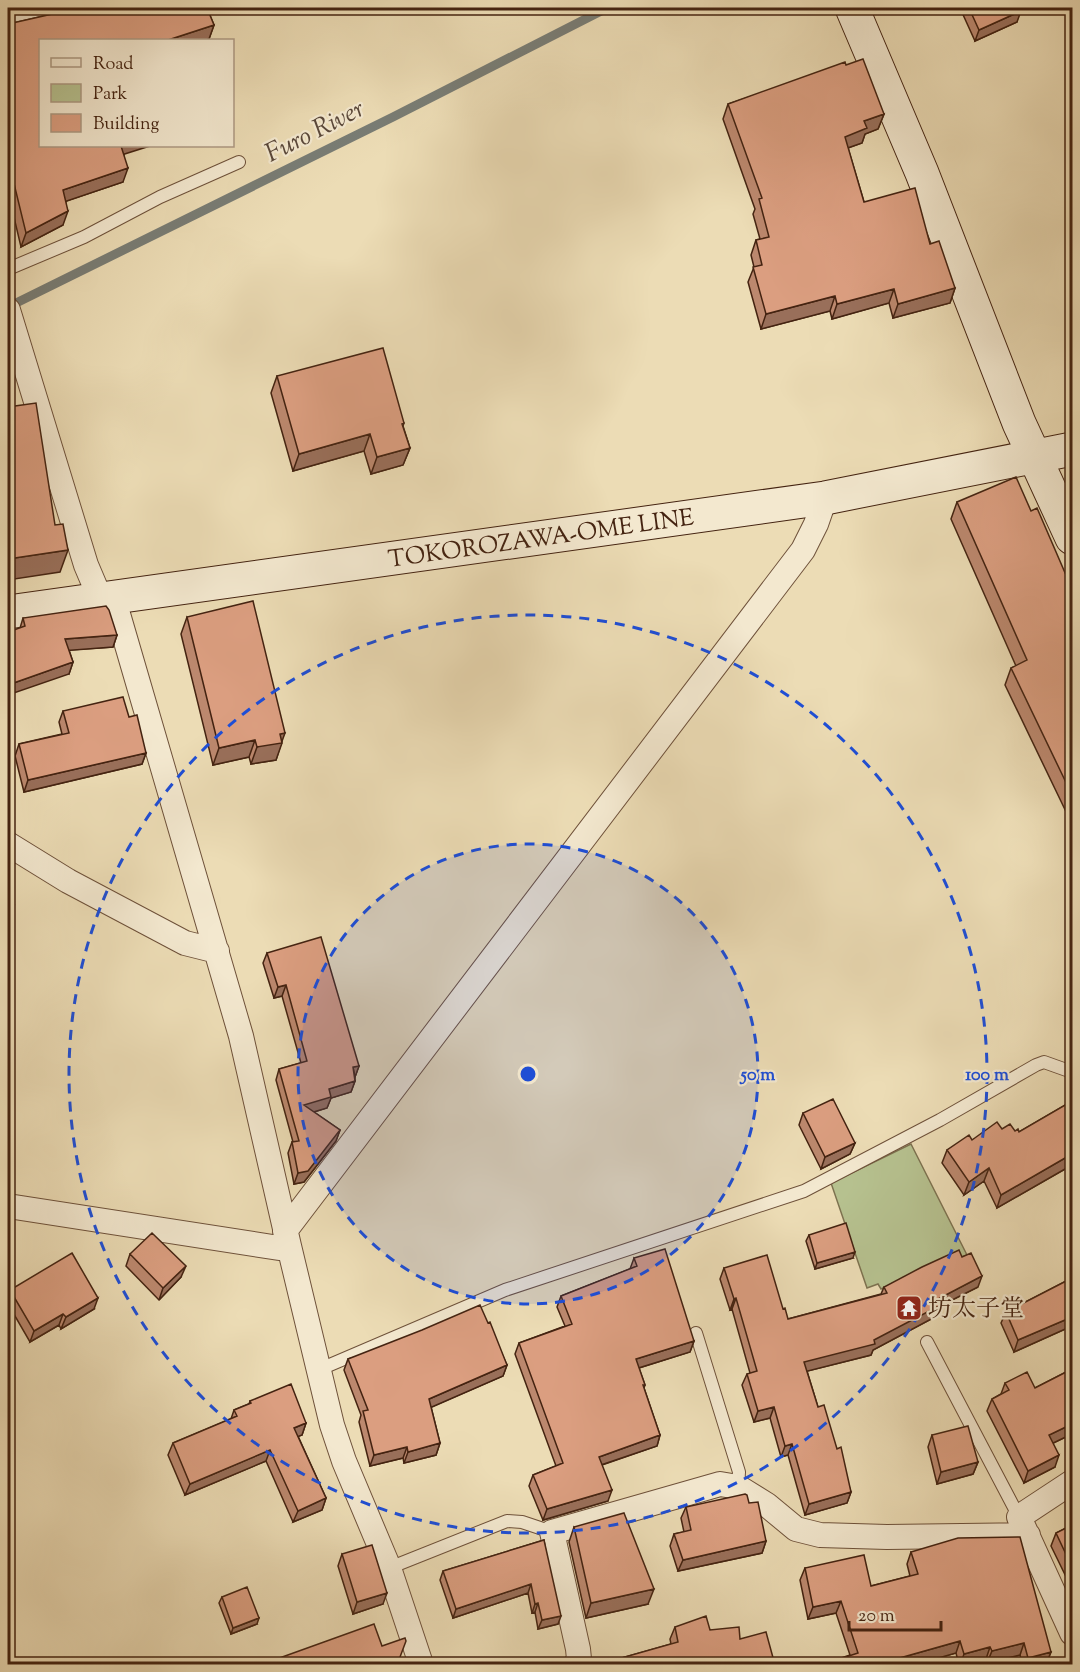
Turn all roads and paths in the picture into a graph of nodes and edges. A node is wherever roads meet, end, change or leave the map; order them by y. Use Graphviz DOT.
graph roads {
  1 [pos="46,8"];
  2 [pos="852,8"];
  3 [pos="8,22"];
  4 [pos="239,162"];
  5 [pos="8,269"];
  6 [pos="9,314"];
  7 [pos="1072,449"];
  8 [pos="1034,458"];
  9 [pos="825,498"];
  10 [pos="1072,538"];
  11 [pos="107,597"];
  12 [pos="8,612"];
  13 [pos="8,844"];
  14 [pos="217,951"];
  15 [pos="1072,1072"];
  16 [pos="8,1206"];
  17 [pos="287,1238"];
  18 [pos="696,1333"];
  19 [pos="927,1342"];
  20 [pos="318,1370"];
  21 [pos="1072,1482"];
  22 [pos="738,1487"];
  23 [pos="1023,1526"];
  24 [pos="552,1532"];
  25 [pos="389,1568"];
  26 [pos="1072,1633"];
  27 [pos="421,1665"];
  28 [pos="576,1665"];
  1 -- 3 [label="street"];
  2 -- 8 [label="main road"];
  4 -- 5 [label="lane"];
  6 -- 11 [label="street"];
  7 -- 8 [label="main road, TOKOROZAWA-OME LINE"];
  8 -- 9 [label="main road, TOKOROZAWA-OME LINE"];
  8 -- 10 [label="main road"];
  9 -- 11 [label="main road, TOKOROZAWA-OME LINE"];
  9 -- 17 [label="street"];
  11 -- 12 [label="main road, TOKOROZAWA-OME LINE"];
  11 -- 14 [label="street"];
  13 -- 14 [label="street"];
  14 -- 17 [label="street"];
  15 -- 20 [label="lane"];
  16 -- 17 [label="street"];
  17 -- 20 [label="street"];
  18 -- 22 [label="lane"];
  19 -- 23 [label="lane"];
  20 -- 25 [label="street"];
  21 -- 23 [label="street"];
  22 -- 23 [label="street"];
  22 -- 24 [label="street"];
  23 -- 26 [label="street"];
  24 -- 25 [label="lane"];
  24 -- 28 [label="street"];
  25 -- 27 [label="street"];
}
